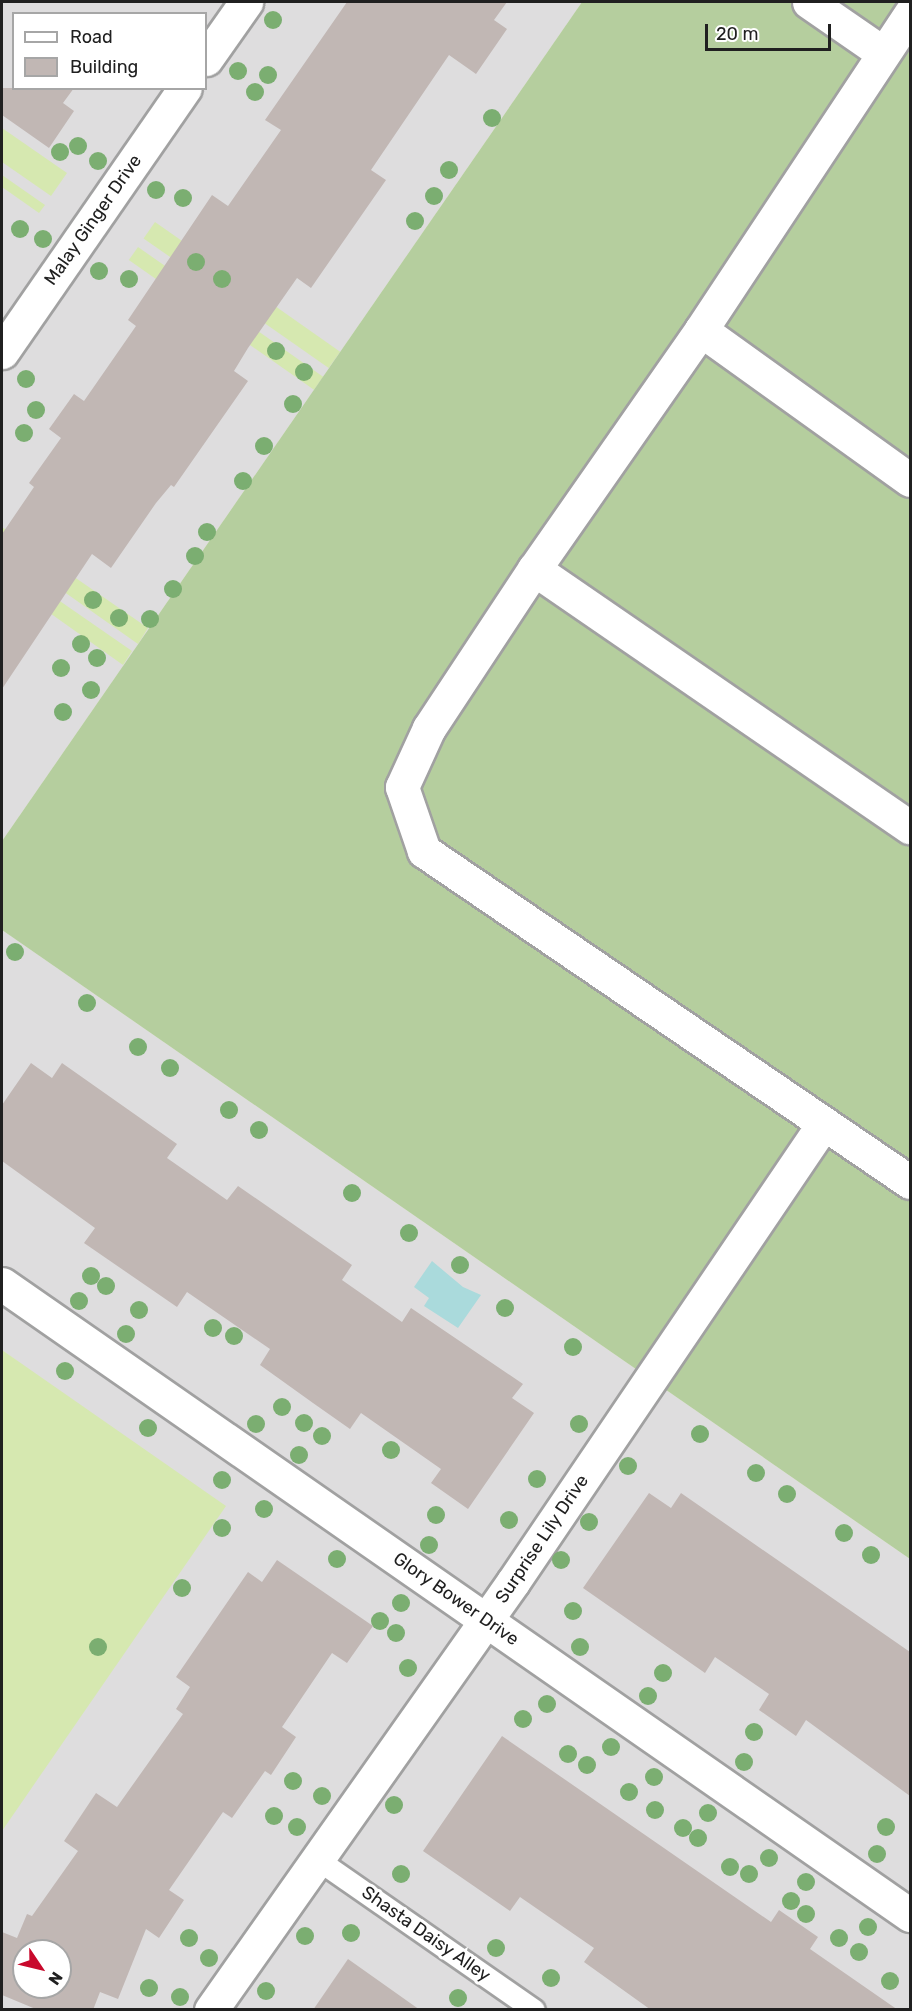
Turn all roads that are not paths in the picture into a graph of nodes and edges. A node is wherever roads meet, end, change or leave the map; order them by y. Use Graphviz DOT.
graph roads {
  1 [pos="246,2"];
  2 [pos="809,2"];
  3 [pos="910,14"];
  4 [pos="883,53"];
  5 [pos="207,58"];
  6 [pos="184,90"];
  7 [pos="701,330"];
  8 [pos="2,352"];
  9 [pos="910,480"];
  10 [pos="534,568"];
  11 [pos="910,827"];
  12 [pos="824,1123"];
  13 [pos="910,1182"];
  14 [pos="2,1284"];
  15 [pos="486,1620"];
  16 [pos="317,1859"];
  17 [pos="910,1916"];
  18 [pos="211,2010"];
  19 [pos="534,2010"];
  1 -- 5 [label="street"];
  2 -- 4 [label="street"];
  3 -- 4 [label="street"];
  4 -- 7 [label="street"];
  6 -- 8 [label="street, Malay Ginger Drive"];
  7 -- 9 [label="street"];
  7 -- 10 [label="street"];
  10 -- 11 [label="street"];
  10 -- 12 [label="street"];
  12 -- 13 [label="street"];
  12 -- 15 [label="street, Surprise Lily Drive"];
  14 -- 15 [label="street, Glory Bower Drive"];
  15 -- 16 [label="street, Surprise Lily Drive"];
  15 -- 17 [label="street, Glory Bower Drive"];
  16 -- 18 [label="street, Surprise Lily Drive"];
  16 -- 19 [label="lane, Shasta Daisy Alley"];
}
